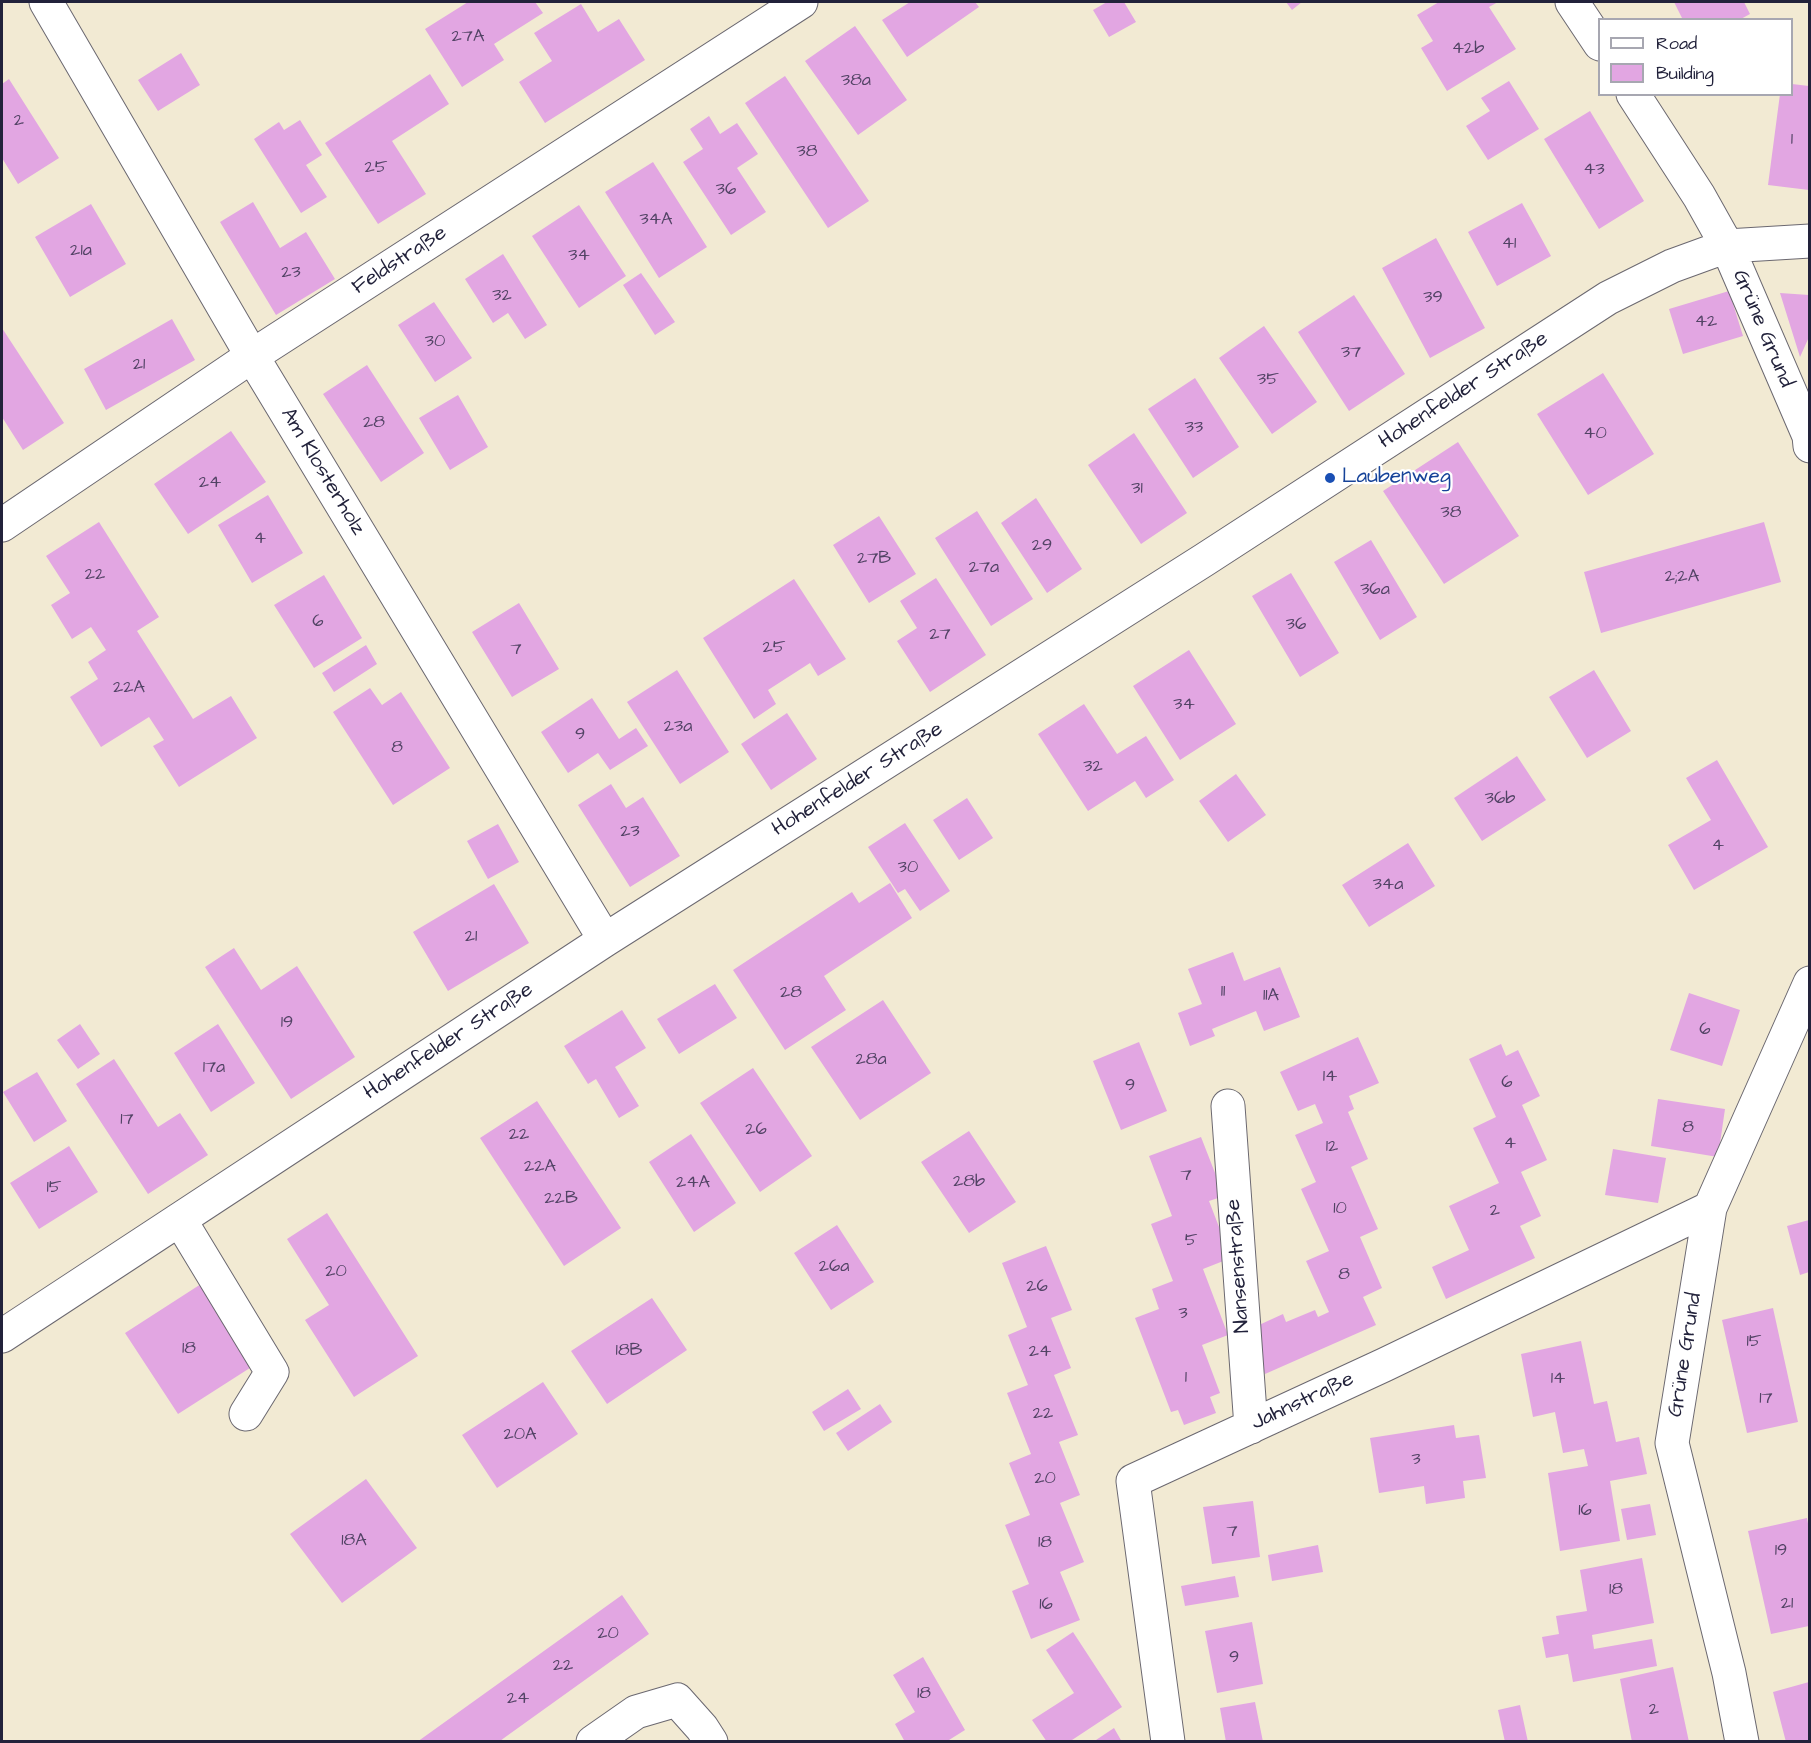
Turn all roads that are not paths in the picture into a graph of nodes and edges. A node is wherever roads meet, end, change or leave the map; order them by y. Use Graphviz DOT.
graph roads {
  1 [pos="46,2"];
  2 [pos="801,2"];
  3 [pos="1572,2"];
  4 [pos="1598,42"];
  5 [pos="1634,96"];
  6 [pos="1809,241"];
  7 [pos="1726,246"];
  8 [pos="252,356"];
  9 [pos="1809,446"];
  10 [pos="2,525"];
  11 [pos="605,940"];
  12 [pos="1809,983"];
  13 [pos="1227,1106"];
  14 [pos="1710,1208"];
  15 [pos="180,1220"];
  16 [pos="2,1336"];
  17 [pos="246,1414"];
  18 [pos="1251,1427"];
  19 [pos="593,1742"];
  20 [pos="711,1742"];
  21 [pos="1168,1742"];
  22 [pos="1742,1742"];
  1 -- 8 [label="street, Am Klosterholz"];
  2 -- 8 [label="street, Feldstraße"];
  3 -- 4 [label="street"];
  5 -- 7 [label="street"];
  6 -- 7 [label="street, Hohenfelder Straße"];
  7 -- 9 [label="street, Grüne Grund"];
  7 -- 11 [label="street, Hohenfelder Straße"];
  8 -- 10 [label="street, Feldstraße"];
  8 -- 11 [label="street, Am Klosterholz"];
  11 -- 15 [label="street, Hohenfelder Straße"];
  12 -- 14 [label="street, Grüne Grund"];
  13 -- 18 [label="street, Nansenstraße"];
  14 -- 18 [label="street, Jahnstraße"];
  14 -- 22 [label="street, Grüne Grund"];
  15 -- 16 [label="street, Hohenfelder Straße"];
  15 -- 17 [label="street"];
  18 -- 21 [label="street, Jahnstraße"];
  19 -- 20 [label="street"];
}
